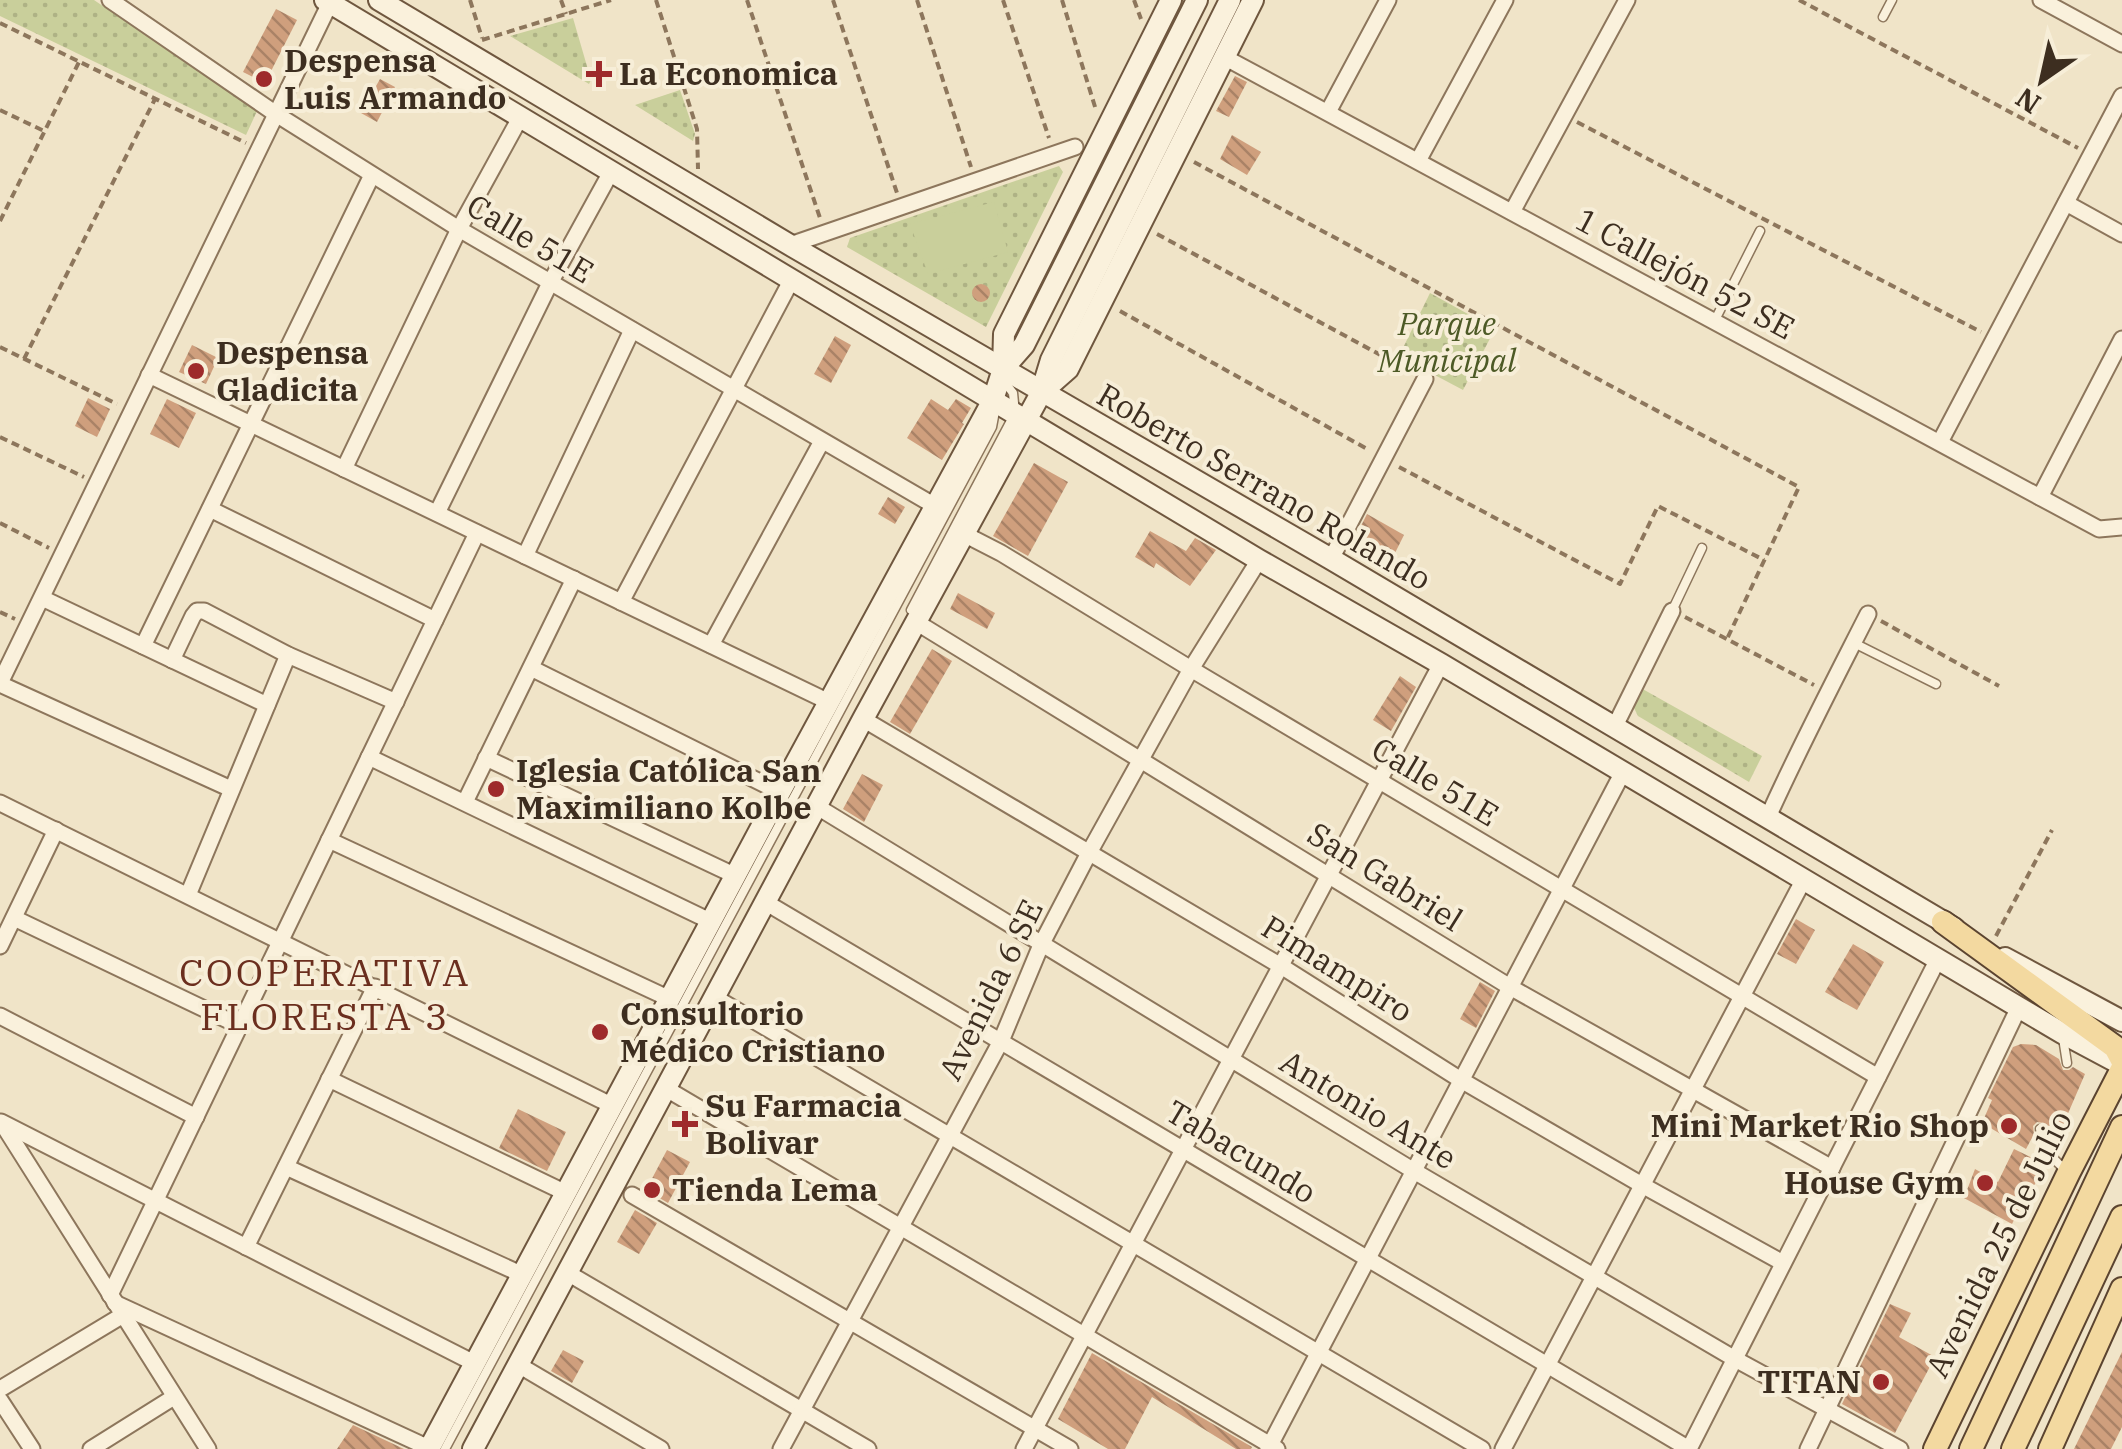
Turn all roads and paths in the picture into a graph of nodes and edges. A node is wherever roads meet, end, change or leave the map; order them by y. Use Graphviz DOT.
graph roads {
  1 [pos="110,0"];
  2 [pos="367,0"];
  3 [pos="379,0"];
  4 [pos="470,0"];
  5 [pos="561,0"];
  6 [pos="612,0"];
  7 [pos="656,0"];
  8 [pos="747,0"];
  9 [pos="833,0"];
  10 [pos="917,0"];
  11 [pos="1003,0"];
  12 [pos="1062,0"];
  13 [pos="1171,0"];
  14 [pos="1197,0"];
  15 [pos="1230,0"];
  16 [pos="1252,0"];
  17 [pos="1388,0"];
  18 [pos="1505,0"];
  19 [pos="1625,0"];
  20 [pos="1798,0"];
  21 [pos="1892,0"];
  22 [pos="2041,0"];
  23 [pos="333,1"];
  24 [pos="566,14"];
  25 [pos="1883,17"];
  26 [pos="0,23"];
  27 [pos="483,40"];
  28 [pos="2122,44"];
  29 [pos="459,48"];
  30 [pos="1224,57"];
  31 [pos="78,62"];
  32 [pos="2122,96"];
  33 [pos="155,99"];
  34 [pos="0,110"];
  35 [pos="1328,112"];
  36 [pos="276,114"];
  37 [pos="1564,115"];
  38 [pos="520,118"];
  39 [pos="44,130"];
  40 [pos="1104,137"];
  41 [pos="1076,147"];
  42 [pos="259,150"];
  43 [pos="1176,153"];
  44 [pos="1054,154"];
  45 [pos="2091,154"];
  46 [pos="1418,161"];
  47 [pos="611,172"];
  48 [pos="372,174"];
  49 [pos="976,181"];
  50 [pos="698,189"];
  51 [pos="2066,202"];
  52 [pos="902,206"];
  53 [pos="3,208"];
  54 [pos="1512,212"];
  55 [pos="0,221"];
  56 [pos="1140,225"];
  57 [pos="458,229"];
  58 [pos="1760,231"];
  59 [pos="825,233"];
  60 [pos="2122,234"];
  61 [pos="790,245"];
  62 [pos="791,280"];
  63 [pos="550,283"];
  64 [pos="1102,301"];
  65 [pos="1715,320"];
  66 [pos="632,330"];
  67 [pos="1994,339"];
  68 [pos="2122,339"];
  69 [pos="0,347"];
  70 [pos="24,359"];
  71 [pos="1002,373"];
  72 [pos="150,375"];
  73 [pos="1426,379"];
  74 [pos="732,388"];
  75 [pos="1042,393"];
  76 [pos="992,400"];
  77 [pos="132,411"];
  78 [pos="1021,417"];
  79 [pos="251,424"];
  80 [pos="0,437"];
  81 [pos="822,441"];
  82 [pos="1940,442"];
  83 [pos="1384,458"];
  84 [pos="344,469"];
  85 [pos="98,483"];
  86 [pos="2040,496"];
  87 [pos="935,506"];
  88 [pos="210,509"];
  89 [pos="437,514"];
  90 [pos="0,523"];
  91 [pos="2122,527"];
  92 [pos="477,532"];
  93 [pos="964,534"];
  94 [pos="1702,548"];
  95 [pos="62,555"];
  96 [pos="525,556"];
  97 [pos="1330,558"];
  98 [pos="1259,560"];
  99 [pos="1764,560"];
  100 [pos="574,579"];
  101 [pos="42,598"];
  102 [pos="620,602"];
  103 [pos="1672,610"];
  104 [pos="1868,614"];
  105 [pos="434,620"];
  106 [pos="916,622"];
  107 [pos="1727,639"];
  108 [pos="1854,643"];
  109 [pos="711,645"];
  110 [pos="143,646"];
  111 [pos="288,655"];
  112 [pos="172,660"];
  113 [pos="1441,664"];
  114 [pos="531,668"];
  115 [pos="1191,670"];
  116 [pos="0,684"];
  117 [pos="1936,684"];
  118 [pos="1999,686"];
  119 [pos="1830,693"];
  120 [pos="396,702"];
  121 [pos="829,702"];
  122 [pos="267,705"];
  123 [pos="862,719"];
  124 [pos="1614,726"];
  125 [pos="369,757"];
  126 [pos="486,758"];
  127 [pos="1142,760"];
  128 [pos="1623,772"];
  129 [pos="1379,781"];
  130 [pos="231,789"];
  131 [pos="780,792"];
  132 [pos="0,802"];
  133 [pos="466,802"];
  134 [pos="816,806"];
  135 [pos="1768,817"];
  136 [pos="56,830"];
  137 [pos="2052,830"];
  138 [pos="329,840"];
  139 [pos="1090,851"];
  140 [pos="1329,874"];
  141 [pos="736,876"];
  142 [pos="1804,879"];
  143 [pos="1562,889"];
  144 [pos="188,895"];
  145 [pos="765,902"];
  146 [pos="14,918"];
  147 [pos="712,922"];
  148 [pos="1943,922"];
  149 [pos="280,940"];
  150 [pos="1042,945"];
  151 [pos="0,946"];
  152 [pos="1990,949"];
  153 [pos="1938,959"];
  154 [pos="1281,966"];
  155 [pos="375,987"];
  156 [pos="1510,987"];
  157 [pos="1742,996"];
  158 [pos="714,998"];
  159 [pos="670,999"];
  160 [pos="2020,1007"];
  161 [pos="0,1016"];
  162 [pos="2122,1021"];
  163 [pos="240,1026"];
  164 [pos="2062,1033"];
  165 [pos="1000,1041"];
  166 [pos="1231,1060"];
  167 [pos="2067,1063"];
  168 [pos="2122,1065"];
  169 [pos="1878,1077"];
  170 [pos="330,1078"];
  171 [pos="1461,1080"];
  172 [pos="665,1088"];
  173 [pos="1692,1091"];
  174 [pos="613,1106"];
  175 [pos="196,1118"];
  176 [pos="1,1120"];
  177 [pos="2040,1128"];
  178 [pos="2122,1128"];
  179 [pos="950,1136"];
  180 [pos="1183,1149"];
  181 [pos="286,1167"];
  182 [pos="1832,1168"];
  183 [pos="1414,1171"];
  184 [pos="2068,1172"];
  185 [pos="1642,1185"];
  186 [pos="566,1193"];
  187 [pos="632,1195"];
  188 [pos="155,1200"];
  189 [pos="2122,1217"];
  190 [pos="901,1226"];
  191 [pos="1133,1244"];
  192 [pos="246,1247"];
  193 [pos="1368,1258"];
  194 [pos="1783,1263"];
  195 [pos="566,1272"];
  196 [pos="523,1275"];
  197 [pos="1594,1276"];
  198 [pos="2121,1290"];
  199 [pos="116,1304"];
  200 [pos="850,1322"];
  201 [pos="1085,1334"];
  202 [pos="1318,1353"];
  203 [pos="1735,1359"];
  204 [pos="476,1364"];
  205 [pos="517,1364"];
  206 [pos="1548,1365"];
  207 [pos="0,1390"];
  208 [pos="174,1397"];
  209 [pos="0,1400"];
  210 [pos="802,1410"];
  211 [pos="1827,1410"];
  212 [pos="1034,1428"];
  213 [pos="1272,1448"];
  214 [pos="32,1449"];
  215 [pos="91,1449"];
  216 [pos="208,1449"];
  217 [pos="429,1449"];
  218 [pos="445,1449"];
  219 [pos="462,1449"];
  220 [pos="473,1449"];
  221 [pos="661,1449"];
  222 [pos="782,1449"];
  223 [pos="868,1449"];
  224 [pos="1024,1449"];
  225 [pos="1070,1449"];
  226 [pos="1482,1449"];
  227 [pos="1504,1449"];
  228 [pos="1689,1449"];
  229 [pos="1808,1449"];
  230 [pos="1900,1449"];
  231 [pos="1935,1449"];
  232 [pos="1970,1449"];
  233 [pos="2013,1449"];
  234 [pos="2050,1449"];
  1 -- 36 [label="street, Calle 51E"];
  2 -- 71 [label="lane, Roberto Serrano Rolando"];
  3 -- 29 [label="main road, Roberto Serrano Rolando"];
  4 -- 27 [label="path"];
  5 -- 24 [label="path"];
  6 -- 24 [label="path"];
  7 -- 50 [label="path"];
  8 -- 59 [label="path"];
  9 -- 52 [label="path"];
  10 -- 49 [label="path"];
  11 -- 44 [label="path"];
  12 -- 40 [label="path"];
  13 -- 40 [label="main road"];
  14 -- 71 [label="main road"];
  15 -- 75 [label="main road"];
  16 -- 30 [label="main road"];
  17 -- 35 [label="street"];
  18 -- 46 [label="street"];
  19 -- 37 [label="street"];
  20 -- 45 [label="path"];
  21 -- 25 [label="lane"];
  22 -- 28 [label="street"];
  23 -- 36 [label="street"];
  23 -- 38 [label="main road, Roberto Serrano Rolando"];
  23 -- 76 [label="lane, Roberto Serrano Rolando"];
  24 -- 27 [label="path"];
  26 -- 31 [label="path"];
  27 -- 29 [label="path"];
  29 -- 50 [label="main road, Roberto Serrano Rolando"];
  30 -- 35 [label="street, 1 Callejón 52 SE"];
  30 -- 43 [label="main road"];
  31 -- 33 [label="path"];
  31 -- 39 [label="path"];
  32 -- 45 [label="street"];
  33 -- 42 [label="path"];
  33 -- 70 [label="path"];
  34 -- 39 [label="path"];
  35 -- 46 [label="street, 1 Callejón 52 SE"];
  36 -- 42 [label="street"];
  36 -- 48 [label="street, Calle 51E"];
  37 -- 54 [label="street"];
  37 -- 67 [label="path"];
  38 -- 47 [label="main road, Roberto Serrano Rolando"];
  38 -- 57 [label="street"];
  39 -- 53 [label="path"];
  40 -- 71 [label="main road"];
  41 -- 44 [label="street"];
  42 -- 72 [label="street"];
  43 -- 56 [label="main road"];
  43 -- 99 [label="path"];
  44 -- 49 [label="street"];
  45 -- 51 [label="street"];
  46 -- 54 [label="street, 1 Callejón 52 SE"];
  47 -- 62 [label="main road, Roberto Serrano Rolando"];
  47 -- 63 [label="street"];
  48 -- 57 [label="street, Calle 51E"];
  48 -- 79 [label="street"];
  49 -- 52 [label="street"];
  50 -- 61 [label="main road, Roberto Serrano Rolando"];
  51 -- 60 [label="street"];
  51 -- 67 [label="street"];
  52 -- 59 [label="street"];
  53 -- 55 [label="path"];
  54 -- 65 [label="street, 1 Callejón 52 SE"];
  56 -- 64 [label="main road"];
  56 -- 73 [label="path"];
  57 -- 63 [label="street, Calle 51E"];
  57 -- 84 [label="street"];
  58 -- 65 [label="lane"];
  59 -- 61 [label="street"];
  61 -- 71 [label="main road, Roberto Serrano Rolando"];
  62 -- 74 [label="street"];
  62 -- 76 [label="main road, Roberto Serrano Rolando"];
  63 -- 66 [label="street, Calle 51E"];
  63 -- 89 [label="street"];
  64 -- 75 [label="main road"];
  64 -- 83 [label="path"];
  65 -- 82 [label="street, 1 Callejón 52 SE"];
  66 -- 74 [label="street, Calle 51E"];
  66 -- 96 [label="street"];
  67 -- 82 [label="street"];
  68 -- 86 [label="street"];
  69 -- 70 [label="path"];
  70 -- 77 [label="path"];
  71 -- 75 [label="main road, Roberto Serrano Rolando"];
  71 -- 76 [label="main road"];
  71 -- 78 [label="lane"];
  72 -- 77 [label="street"];
  72 -- 79 [label="street"];
  73 -- 83 [label="street"];
  74 -- 81 [label="street, Calle 51E"];
  74 -- 102 [label="street"];
  75 -- 78 [label="main road"];
  75 -- 97 [label="main road, Roberto Serrano Rolando"];
  76 -- 78 [label="main road, Roberto Serrano Rolando"];
  76 -- 87 [label="main road"];
  76 -- 218 [label="lane"];
  77 -- 85 [label="street"];
  78 -- 93 [label="main road"];
  78 -- 98 [label="main road, Roberto Serrano Rolando"];
  78 -- 219 [label="lane"];
  79 -- 84 [label="street"];
  79 -- 88 [label="street"];
  80 -- 85 [label="path"];
  81 -- 87 [label="street, Calle 51E"];
  81 -- 109 [label="street"];
  82 -- 86 [label="street, 1 Callejón 52 SE"];
  83 -- 97 [label="street"];
  83 -- 99 [label="path"];
  84 -- 89 [label="street"];
  85 -- 95 [label="street"];
  86 -- 91 [label="street, 1 Callejón 52 SE"];
  87 -- 121 [label="main road"];
  88 -- 105 [label="street"];
  88 -- 110 [label="street"];
  89 -- 92 [label="street"];
  90 -- 95 [label="path"];
  92 -- 96 [label="street"];
  92 -- 105 [label="street"];
  93 -- 106 [label="main road"];
  93 -- 115 [label="street, Calle 51E"];
  94 -- 103 [label="lane"];
  95 -- 101 [label="street"];
  96 -- 100 [label="street"];
  97 -- 124 [label="main road, Roberto Serrano Rolando"];
  98 -- 113 [label="main road, Roberto Serrano Rolando"];
  98 -- 115 [label="street, Avenida 6 SE"];
  99 -- 107 [label="path"];
  100 -- 102 [label="street"];
  100 -- 114 [label="street"];
  101 -- 110 [label="street"];
  101 -- 116 [label="street"];
  102 -- 109 [label="street"];
  103 -- 107 [label="path"];
  103 -- 124 [label="street"];
  104 -- 108 [label="street"];
  104 -- 118 [label="path"];
  105 -- 120 [label="street"];
  106 -- 123 [label="main road"];
  106 -- 127 [label="street, San Gabriel"];
  107 -- 119 [label="path"];
  108 -- 117 [label="lane"];
  108 -- 119 [label="street"];
  109 -- 121 [label="street"];
  110 -- 112 [label="street"];
  111 -- 112 [label="street"];
  111 -- 120 [label="street"];
  111 -- 122 [label="street"];
  112 -- 122 [label="street"];
  113 -- 128 [label="main road, Roberto Serrano Rolando"];
  113 -- 129 [label="street"];
  114 -- 126 [label="street"];
  114 -- 131 [label="street"];
  115 -- 127 [label="street, Avenida 6 SE"];
  115 -- 129 [label="street, Calle 51E"];
  116 -- 130 [label="street"];
  119 -- 135 [label="street"];
  120 -- 125 [label="street"];
  121 -- 131 [label="main road"];
  122 -- 130 [label="street"];
  123 -- 134 [label="main road"];
  123 -- 139 [label="street, Pimampiro"];
  124 -- 135 [label="main road, Roberto Serrano Rolando"];
  125 -- 133 [label="street"];
  125 -- 138 [label="street"];
  126 -- 133 [label="street"];
  126 -- 141 [label="street"];
  127 -- 139 [label="street, Avenida 6 SE"];
  127 -- 140 [label="street, San Gabriel"];
  128 -- 142 [label="main road, Roberto Serrano Rolando"];
  128 -- 143 [label="street"];
  129 -- 140 [label="street"];
  129 -- 143 [label="street, Calle 51E"];
  130 -- 144 [label="street"];
  131 -- 141 [label="main road"];
  132 -- 136 [label="street"];
  133 -- 147 [label="street"];
  134 -- 145 [label="main road"];
  134 -- 150 [label="street, Antonio Ante"];
  135 -- 148 [label="main road, Roberto Serrano Rolando"];
  136 -- 144 [label="street"];
  136 -- 146 [label="street"];
  137 -- 152 [label="path"];
  138 -- 149 [label="street"];
  138 -- 159 [label="street"];
  139 -- 150 [label="street, Avenida 6 SE"];
  139 -- 154 [label="street, Pimampiro"];
  140 -- 154 [label="street"];
  140 -- 156 [label="street, San Gabriel"];
  141 -- 147 [label="main road"];
  142 -- 153 [label="main road, Roberto Serrano Rolando"];
  142 -- 157 [label="street"];
  143 -- 156 [label="street"];
  143 -- 157 [label="street, Calle 51E"];
  144 -- 149 [label="street"];
  145 -- 158 [label="main road"];
  145 -- 165 [label="street, Tabacundo"];
  146 -- 151 [label="street"];
  146 -- 163 [label="street"];
  147 -- 159 [label="main road"];
  148 -- 152 [label="main road, Roberto Serrano Rolando"];
  148 -- 168 [label="main road"];
  149 -- 155 [label="street"];
  149 -- 163 [label="street"];
  150 -- 165 [label="street, Avenida 6 SE"];
  150 -- 166 [label="street, Antonio Ante"];
  152 -- 162 [label="main road, Roberto Serrano Rolando"];
  153 -- 160 [label="main road, Roberto Serrano Rolando"];
  153 -- 169 [label="street"];
  154 -- 166 [label="street"];
  154 -- 171 [label="street, Pimampiro"];
  155 -- 170 [label="street"];
  155 -- 174 [label="street"];
  156 -- 171 [label="street"];
  156 -- 173 [label="street, San Gabriel"];
  157 -- 169 [label="street, Calle 51E"];
  157 -- 173 [label="street"];
  158 -- 172 [label="main road"];
  158 -- 179 [label="street"];
  159 -- 174 [label="main road"];
  160 -- 164 [label="main road, Roberto Serrano Rolando"];
  160 -- 211 [label="street"];
  161 -- 175 [label="street"];
  163 -- 175 [label="street"];
  164 -- 167 [label="lane"];
  164 -- 168 [label="main road, Roberto Serrano Rolando"];
  165 -- 179 [label="street, Avenida 6 SE"];
  165 -- 180 [label="street, Tabacundo"];
  166 -- 180 [label="street"];
  166 -- 183 [label="street, Antonio Ante"];
  168 -- 184 [label="main road, Avenida 25 de Julio"];
  169 -- 182 [label="street"];
  170 -- 181 [label="street"];
  170 -- 186 [label="street"];
  171 -- 183 [label="street"];
  171 -- 185 [label="street, Pimampiro"];
  172 -- 190 [label="street"];
  172 -- 195 [label="main road"];
  173 -- 182 [label="street, San Gabriel"];
  173 -- 185 [label="street"];
  174 -- 186 [label="main road"];
  175 -- 188 [label="street"];
  176 -- 188 [label="street"];
  176 -- 199 [label="street"];
  177 -- 184 [label="lane"];
  178 -- 232 [label="main road, Avenida 25 de Julio"];
  179 -- 190 [label="street, Avenida 6 SE"];
  179 -- 191 [label="street"];
  180 -- 191 [label="street"];
  180 -- 193 [label="street, Tabacundo"];
  181 -- 192 [label="street"];
  181 -- 196 [label="street"];
  182 -- 194 [label="street"];
  183 -- 193 [label="street"];
  183 -- 197 [label="street, Antonio Ante"];
  184 -- 231 [label="main road, Avenida 25 de Julio"];
  185 -- 194 [label="street, Pimampiro"];
  185 -- 197 [label="street"];
  186 -- 196 [label="main road"];
  187 -- 200 [label="street"];
  188 -- 192 [label="street"];
  188 -- 199 [label="street"];
  189 -- 233 [label="main road"];
  190 -- 200 [label="street, Avenida 6 SE"];
  190 -- 201 [label="street"];
  191 -- 201 [label="street"];
  191 -- 202 [label="street"];
  192 -- 204 [label="street"];
  193 -- 202 [label="street"];
  193 -- 206 [label="street, Tabacundo"];
  194 -- 203 [label="street"];
  195 -- 205 [label="main road"];
  195 -- 210 [label="street"];
  196 -- 204 [label="main road"];
  197 -- 203 [label="street, Antonio Ante"];
  197 -- 206 [label="street"];
  198 -- 234 [label="main road"];
  199 -- 207 [label="street"];
  199 -- 208 [label="street"];
  199 -- 217 [label="street"];
  200 -- 210 [label="street, Avenida 6 SE"];
  200 -- 212 [label="street"];
  201 -- 212 [label="street"];
  201 -- 213 [label="street"];
  202 -- 213 [label="street"];
  202 -- 226 [label="street"];
  203 -- 211 [label="street, Antonio Ante"];
  203 -- 228 [label="street"];
  204 -- 217 [label="main road"];
  205 -- 220 [label="main road"];
  205 -- 221 [label="street"];
  206 -- 227 [label="street"];
  206 -- 228 [label="street, Tabacundo"];
  208 -- 215 [label="street"];
  208 -- 216 [label="street"];
  209 -- 214 [label="street"];
  210 -- 222 [label="street, Avenida 6 SE"];
  210 -- 223 [label="street"];
  211 -- 229 [label="street"];
  211 -- 230 [label="street, Antonio Ante"];
  212 -- 224 [label="street"];
  212 -- 225 [label="street"];
}
